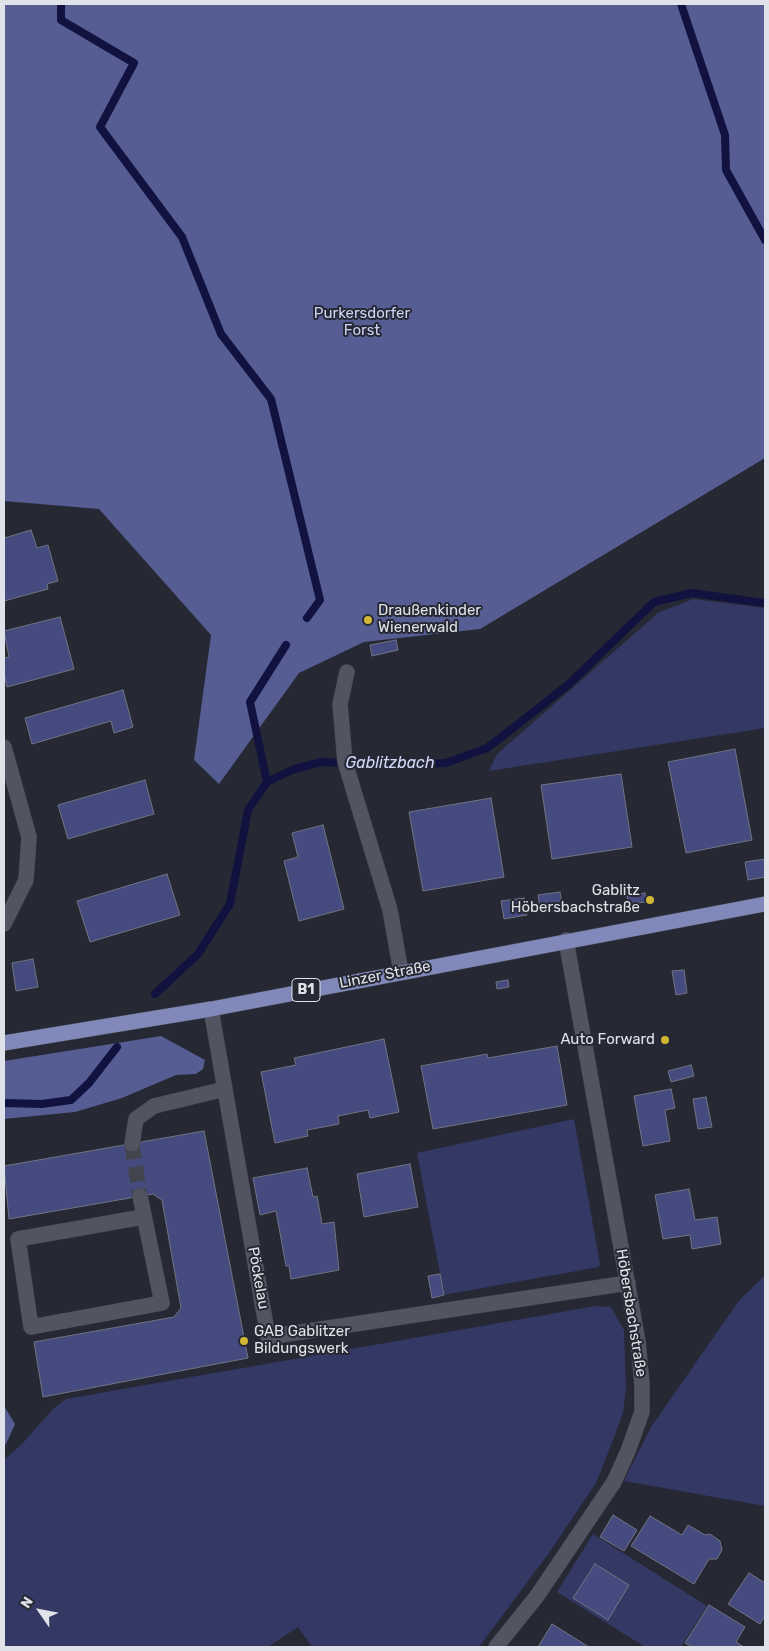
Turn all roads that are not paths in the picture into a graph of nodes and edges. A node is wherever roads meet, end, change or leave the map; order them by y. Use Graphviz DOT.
graph roads {
  1 [pos="347,672"];
  2 [pos="4,747"];
  3 [pos="765,904"];
  4 [pos="4,924"];
  5 [pos="566,940"];
  6 [pos="402,972"];
  7 [pos="211,1008"];
  8 [pos="4,1044"];
  9 [pos="225,1089"];
  10 [pos="132,1144"];
  11 [pos="140,1196"];
  12 [pos="143,1217"];
  13 [pos="628,1283"];
  14 [pos="496,1647"];
  1 -- 6 [label="street"];
  2 -- 4 [label="street"];
  3 -- 5 [label="main road, Linzer Straße / B1"];
  5 -- 6 [label="main road, Linzer Straße / B1"];
  5 -- 13 [label="street, Höbersbachstraße"];
  6 -- 7 [label="main road, Linzer Straße / B1"];
  7 -- 8 [label="main road, Linzer Straße / B1"];
  7 -- 9 [label="street, Pöckelau"];
  9 -- 10 [label="street"];
  9 -- 13 [label="street, Pöckelau"];
  11 -- 12 [label="street"];
  12 -- 12 [label="street"];
  13 -- 14 [label="street, Höbersbachstraße"];
}
